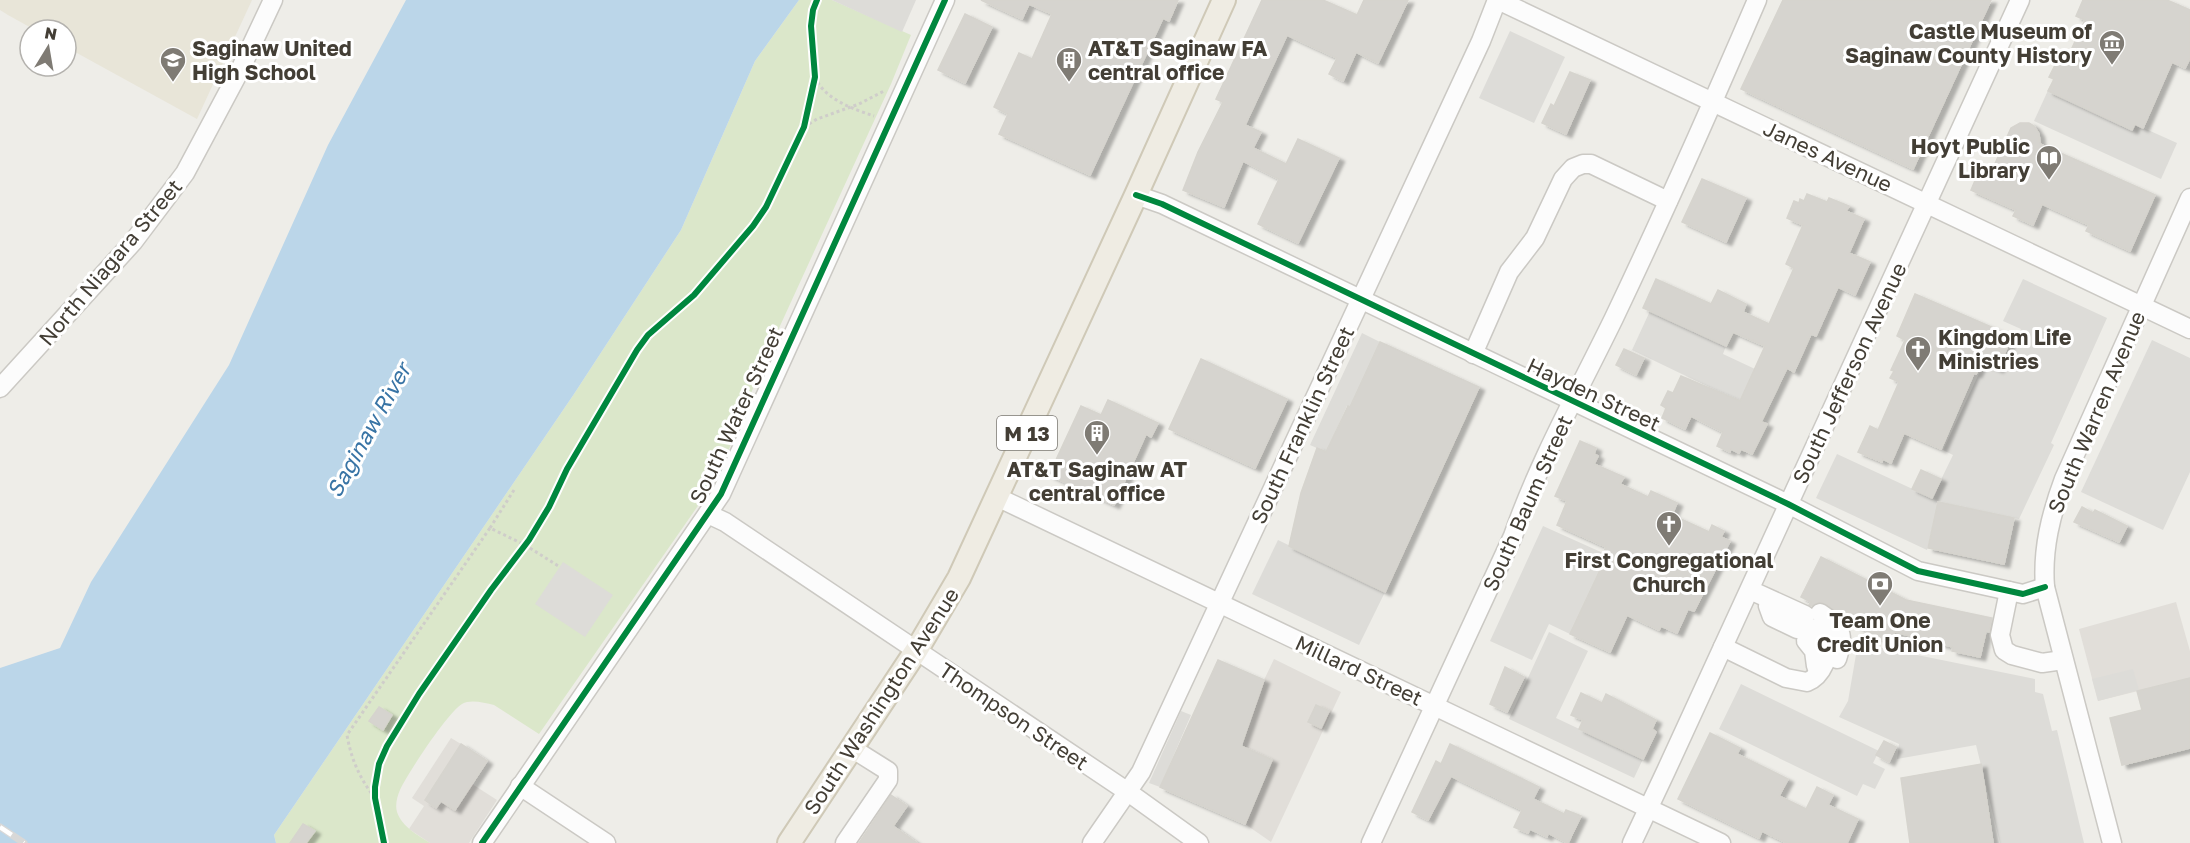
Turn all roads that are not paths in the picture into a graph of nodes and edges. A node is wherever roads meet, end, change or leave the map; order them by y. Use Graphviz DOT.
graph roads {
  1 [pos="273,0"];
  2 [pos="945,0"];
  3 [pos="1224,0"];
  4 [pos="1497,0"];
  5 [pos="1757,0"];
  6 [pos="2020,0"];
  7 [pos="1713,102"];
  8 [pos="1136,195"];
  9 [pos="2190,198"];
  10 [pos="1668,201"];
  11 [pos="1927,203"];
  12 [pos="1361,299"];
  13 [pos="2141,305"];
  14 [pos="2190,329"];
  15 [pos="1473,354"];
  16 [pos="0,388"];
  17 [pos="1572,402"];
  18 [pos="997,497"];
  19 [pos="1788,504"];
  20 [pos="708,514"];
  21 [pos="2045,587"];
  22 [pos="2005,590"];
  23 [pos="1748,593"];
  24 [pos="1219,603"];
  25 [pos="1807,625"];
  26 [pos="1723,647"];
  27 [pos="916,651"];
  28 [pos="2063,660"];
  29 [pos="2042,663"];
  30 [pos="1791,680"];
  31 [pos="1436,706"];
  32 [pos="853,748"];
  33 [pos="520,786"];
  34 [pos="1128,792"];
  35 [pos="1648,808"];
  36 [pos="482,843"];
  37 [pos="606,843"];
  38 [pos="789,843"];
  39 [pos="845,843"];
  40 [pos="1092,843"];
  41 [pos="1198,843"];
  42 [pos="1371,843"];
  43 [pos="1632,843"];
  44 [pos="1721,843"];
  45 [pos="2112,843"];
  1 -- 16 [label="street, North Niagara Street"];
  2 -- 20 [label="street, South Water Street"];
  3 -- 8 [label="main road, South Washington Avenue / M 13"];
  4 -- 7 [label="street, Janes Avenue"];
  4 -- 12 [label="street, South Franklin Street"];
  5 -- 7 [label="street, South Baum Street"];
  6 -- 11 [label="street, South Jefferson Avenue"];
  7 -- 10 [label="street, South Baum Street"];
  7 -- 11 [label="street, Janes Avenue"];
  8 -- 12 [label="street, Hayden Street"];
  8 -- 18 [label="main road, South Washington Avenue / M 13"];
  9 -- 13 [label="street, South Warren Avenue"];
  10 -- 15 [label="street"];
  10 -- 17 [label="street, South Baum Street"];
  11 -- 13 [label="street, Janes Avenue"];
  11 -- 19 [label="street, South Jefferson Avenue"];
  12 -- 15 [label="street, Hayden Street"];
  12 -- 24 [label="street, South Franklin Street"];
  13 -- 14 [label="street, Janes Avenue"];
  13 -- 21 [label="street, South Warren Avenue"];
  15 -- 17 [label="street, Hayden Street"];
  17 -- 19 [label="street, Hayden Street"];
  17 -- 31 [label="street, South Baum Street"];
  18 -- 24 [label="street, Millard Street"];
  18 -- 27 [label="main road, South Washington Avenue / M 13"];
  19 -- 22 [label="street, Hayden Street"];
  19 -- 23 [label="street, South Jefferson Avenue"];
  20 -- 27 [label="street, Thompson Street"];
  20 -- 33 [label="street, South Water Street"];
  21 -- 22 [label="street, Hayden Street"];
  21 -- 28 [label="street, South Warren Avenue"];
  22 -- 29 [label="street"];
  22 -- 29 [label="street"];
  23 -- 25 [label="street"];
  23 -- 26 [label="street, South Jefferson Avenue"];
  24 -- 31 [label="street, Millard Street"];
  24 -- 34 [label="street, South Franklin Street"];
  25 -- 30 [label="street"];
  25 -- 30 [label="street"];
  25 -- 30 [label="street"];
  26 -- 30 [label="street"];
  26 -- 35 [label="street, South Jefferson Avenue"];
  27 -- 32 [label="main road, South Washington Avenue / M 13"];
  27 -- 34 [label="street, Thompson Street"];
  28 -- 29 [label="street"];
  28 -- 45 [label="street, South Warren Avenue"];
  31 -- 35 [label="street, Millard Street"];
  31 -- 42 [label="street, South Baum Street"];
  32 -- 38 [label="main road, South Washington Avenue / M 13"];
  32 -- 39 [label="street"];
  33 -- 36 [label="street, South Water Street"];
  33 -- 37 [label="street"];
  34 -- 40 [label="street, South Franklin Street"];
  34 -- 41 [label="street, Thompson Street"];
  35 -- 43 [label="street, South Jefferson Avenue"];
  35 -- 44 [label="street, Millard Street"];
}
